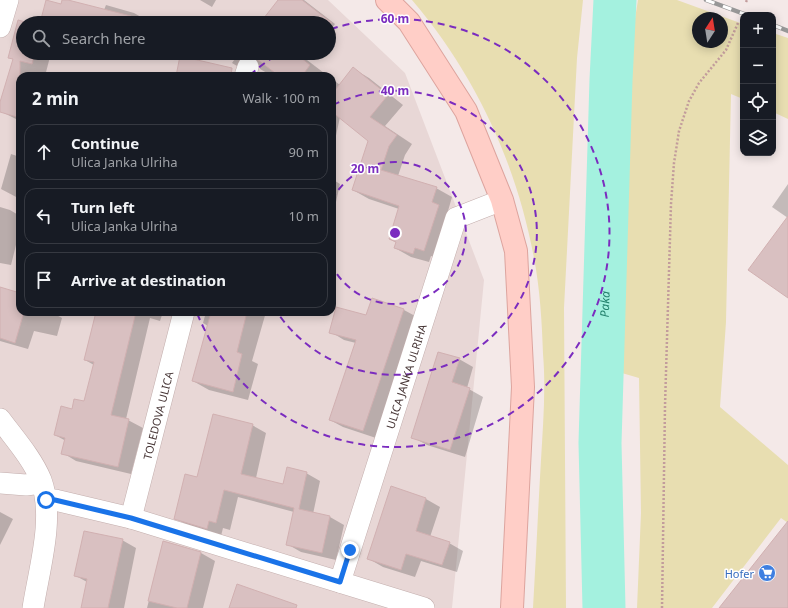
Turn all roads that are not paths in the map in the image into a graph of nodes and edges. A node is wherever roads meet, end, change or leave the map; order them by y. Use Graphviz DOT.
graph roads {
  1 [pos="8,0"];
  2 [pos="387,0"];
  3 [pos="0,27"];
  4 [pos="502,200"];
  5 [pos="183,316"];
  6 [pos="0,419"];
  7 [pos="0,483"];
  8 [pos="44,492"];
  9 [pos="131,518"];
  10 [pos="340,582"];
  11 [pos="33,608"];
  12 [pos="424,608"];
  13 [pos="512,608"];
  1 -- 3 [label="street"];
  2 -- 4 [label="main road"];
  4 -- 10 [label="street, ULICA JANKA ULRIHA"];
  4 -- 13 [label="main road"];
  5 -- 9 [label="street, TOLEDOVA ULICA"];
  6 -- 8 [label="street"];
  7 -- 8 [label="street"];
  8 -- 9 [label="street"];
  8 -- 11 [label="street"];
  9 -- 10 [label="street"];
  10 -- 12 [label="street"];
}
